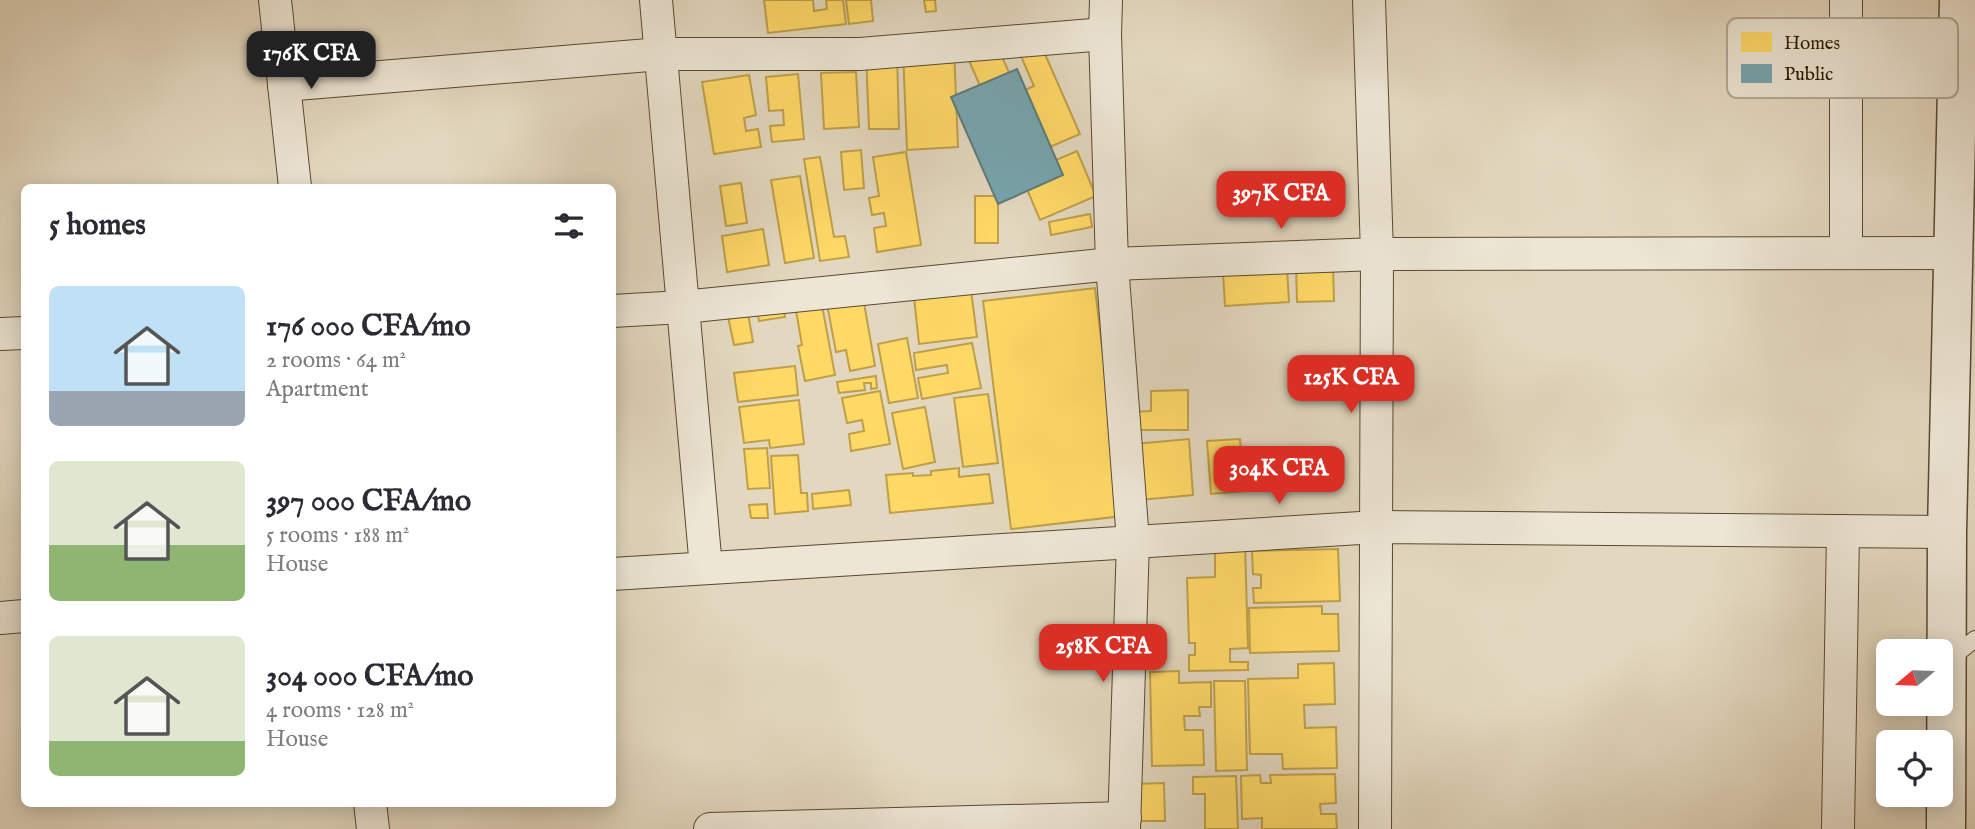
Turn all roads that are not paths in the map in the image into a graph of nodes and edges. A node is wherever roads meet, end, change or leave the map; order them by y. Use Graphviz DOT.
graph roads {
  1 [pos="275,0"];
  2 [pos="656,0"];
  3 [pos="1106,0"];
  4 [pos="1369,0"];
  5 [pos="1846,0"];
  6 [pos="1959,0"];
  7 [pos="1846,18"];
  8 [pos="1105,34"];
  9 [pos="1958,51"];
  10 [pos="661,54"];
  11 [pos="284,85"];
  12 [pos="1846,98"];
  13 [pos="1957,98"];
  14 [pos="295,184"];
  15 [pos="1846,252"];
  16 [pos="1954,253"];
  17 [pos="1377,254"];
  18 [pos="1112,264"];
  19 [pos="683,307"];
  20 [pos="616,311"];
  21 [pos="21,333"];
  22 [pos="0,334"];
  23 [pos="1377,527"];
  24 [pos="1843,531"];
  25 [pos="1947,533"];
  26 [pos="1133,541"];
  27 [pos="706,568"];
  28 [pos="616,574"];
  29 [pos="21,616"];
  30 [pos="0,618"];
  31 [pos="1961,650"];
  32 [pos="370,807"];
  33 [pos="1125,823"];
  34 [pos="373,829"];
  35 [pos="710,829"];
  36 [pos="1375,829"];
  37 [pos="1838,829"];
  38 [pos="1946,829"];
  1 -- 11 [label="street"];
  2 -- 10 [label="street"];
  3 -- 8 [label="street"];
  4 -- 17 [label="street"];
  5 -- 7 [label="street"];
  6 -- 9 [label="street"];
  8 -- 10 [label="street"];
  8 -- 18 [label="street"];
  10 -- 11 [label="street"];
  10 -- 19 [label="street"];
  11 -- 14 [label="street"];
  12 -- 15 [label="street"];
  13 -- 16 [label="street"];
  15 -- 16 [label="street"];
  15 -- 17 [label="street"];
  16 -- 25 [label="street"];
  17 -- 18 [label="street"];
  17 -- 23 [label="street"];
  18 -- 19 [label="street"];
  18 -- 26 [label="street"];
  19 -- 20 [label="street"];
  19 -- 27 [label="street"];
  21 -- 22 [label="street"];
  23 -- 24 [label="street"];
  23 -- 26 [label="street"];
  23 -- 36 [label="street"];
  24 -- 25 [label="street"];
  24 -- 37 [label="street"];
  25 -- 31 [label="street"];
  26 -- 27 [label="street"];
  26 -- 33 [label="street"];
  27 -- 28 [label="street"];
  29 -- 30 [label="street"];
  31 -- 38 [label="street"];
  32 -- 34 [label="street"];
  33 -- 35 [label="street"];
}
